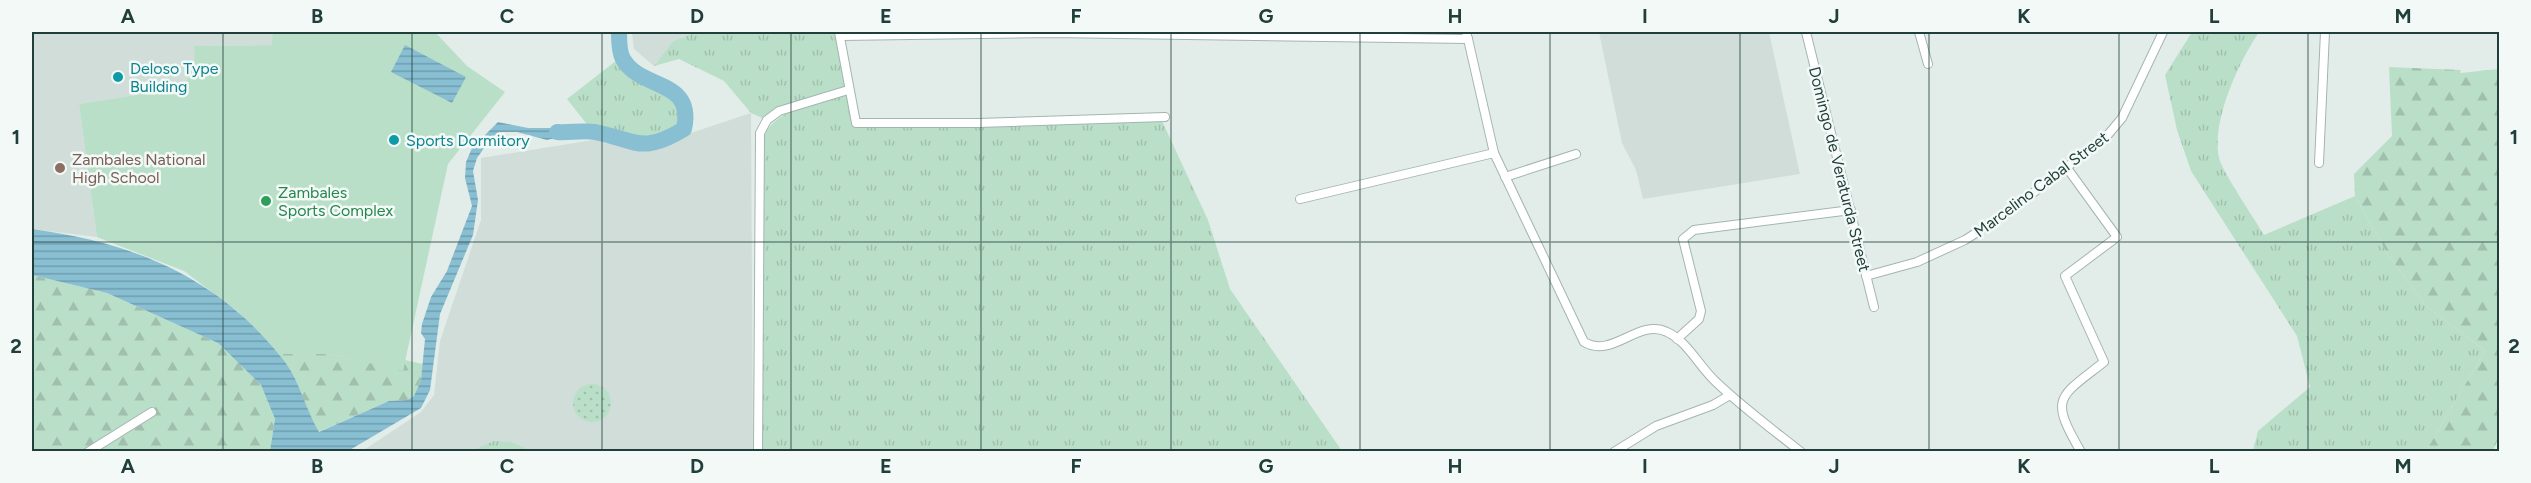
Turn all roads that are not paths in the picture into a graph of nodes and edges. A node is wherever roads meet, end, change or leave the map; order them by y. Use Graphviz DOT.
graph roads {
  1 [pos="1051,32"];
  2 [pos="1806,32"];
  3 [pos="1919,32"];
  4 [pos="2163,32"];
  5 [pos="2325,32"];
  6 [pos="840,34"];
  7 [pos="1467,35"];
  8 [pos="1928,64"];
  9 [pos="848,90"];
  10 [pos="1165,117"];
  11 [pos="1494,153"];
  12 [pos="1576,154"];
  13 [pos="2319,163"];
  14 [pos="2067,168"];
  15 [pos="1505,177"];
  16 [pos="1300,199"];
  17 [pos="1851,210"];
  18 [pos="1866,276"];
  19 [pos="1874,307"];
  20 [pos="1677,339"];
  21 [pos="1730,395"];
  22 [pos="152,412"];
  23 [pos="88,452"];
  24 [pos="758,452"];
  25 [pos="1614,452"];
  26 [pos="1801,452"];
  27 [pos="2081,452"];
  1 -- 6 [label="street"];
  1 -- 7 [label="street"];
  2 -- 17 [label="street, Domingo de Veraturda Street"];
  3 -- 8 [label="street"];
  4 -- 14 [label="street, Marcelino Cabal Street"];
  5 -- 13 [label="street"];
  6 -- 9 [label="street"];
  7 -- 11 [label="street"];
  9 -- 10 [label="street"];
  9 -- 24 [label="street"];
  11 -- 15 [label="street"];
  11 -- 16 [label="street"];
  12 -- 15 [label="street"];
  14 -- 18 [label="street, Marcelino Cabal Street"];
  14 -- 27 [label="street"];
  15 -- 20 [label="street"];
  17 -- 18 [label="street, Domingo de Veraturda Street"];
  17 -- 20 [label="street"];
  18 -- 19 [label="street, Domingo de Veraturda Street"];
  20 -- 21 [label="street"];
  21 -- 25 [label="street"];
  21 -- 26 [label="street"];
  22 -- 23 [label="street"];
}
